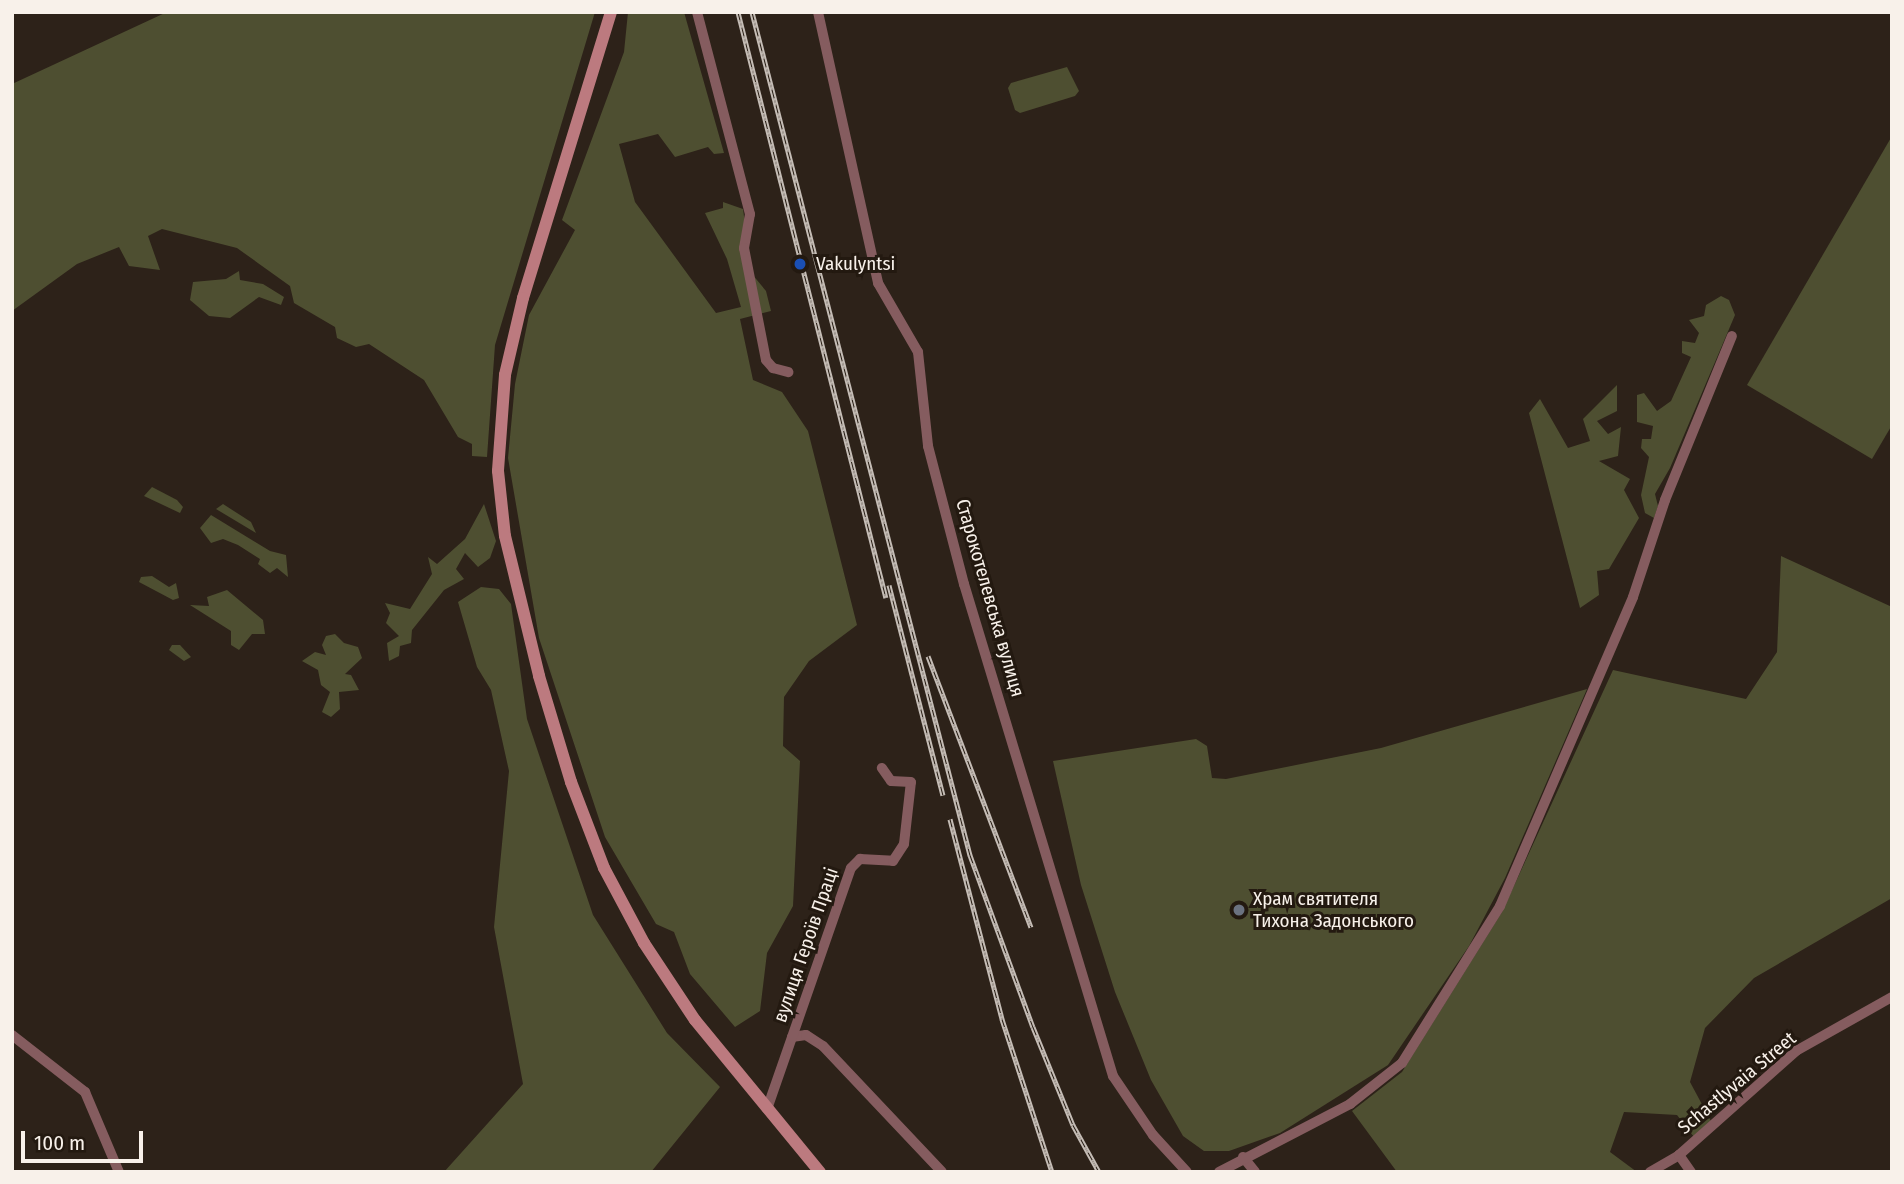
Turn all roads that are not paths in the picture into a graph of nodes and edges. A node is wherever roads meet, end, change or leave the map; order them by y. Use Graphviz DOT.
graph roads {
  1 [pos="611,12"];
  2 [pos="697,12"];
  3 [pos="818,12"];
  4 [pos="1732,336"];
  5 [pos="788,372"];
  6 [pos="882,768"];
  7 [pos="1892,997"];
  8 [pos="12,1035"];
  9 [pos="792,1037"];
  10 [pos="767,1109"];
  11 [pos="1679,1155"];
  12 [pos="1243,1157"];
  13 [pos="119,1172"];
  14 [pos="820,1172"];
  15 [pos="943,1172"];
  16 [pos="1188,1172"];
  17 [pos="1220,1172"];
  18 [pos="1255,1172"];
  19 [pos="1650,1172"];
  20 [pos="1691,1172"];
  1 -- 10 [label="main road"];
  2 -- 5 [label="street"];
  3 -- 16 [label="street, Старокотелевська вулиця"];
  4 -- 12 [label="street"];
  6 -- 9 [label="street, вулиця Героїв Праці"];
  7 -- 11 [label="street, Schastlyvaia Street"];
  8 -- 13 [label="street"];
  9 -- 10 [label="street, вулиця Героїв Праці"];
  9 -- 15 [label="street"];
  10 -- 14 [label="main road"];
  11 -- 19 [label="street, Schastlyvaia Street"];
  11 -- 20 [label="street, Schastlyvaia Street"];
  12 -- 17 [label="street"];
  12 -- 18 [label="street"];
}
